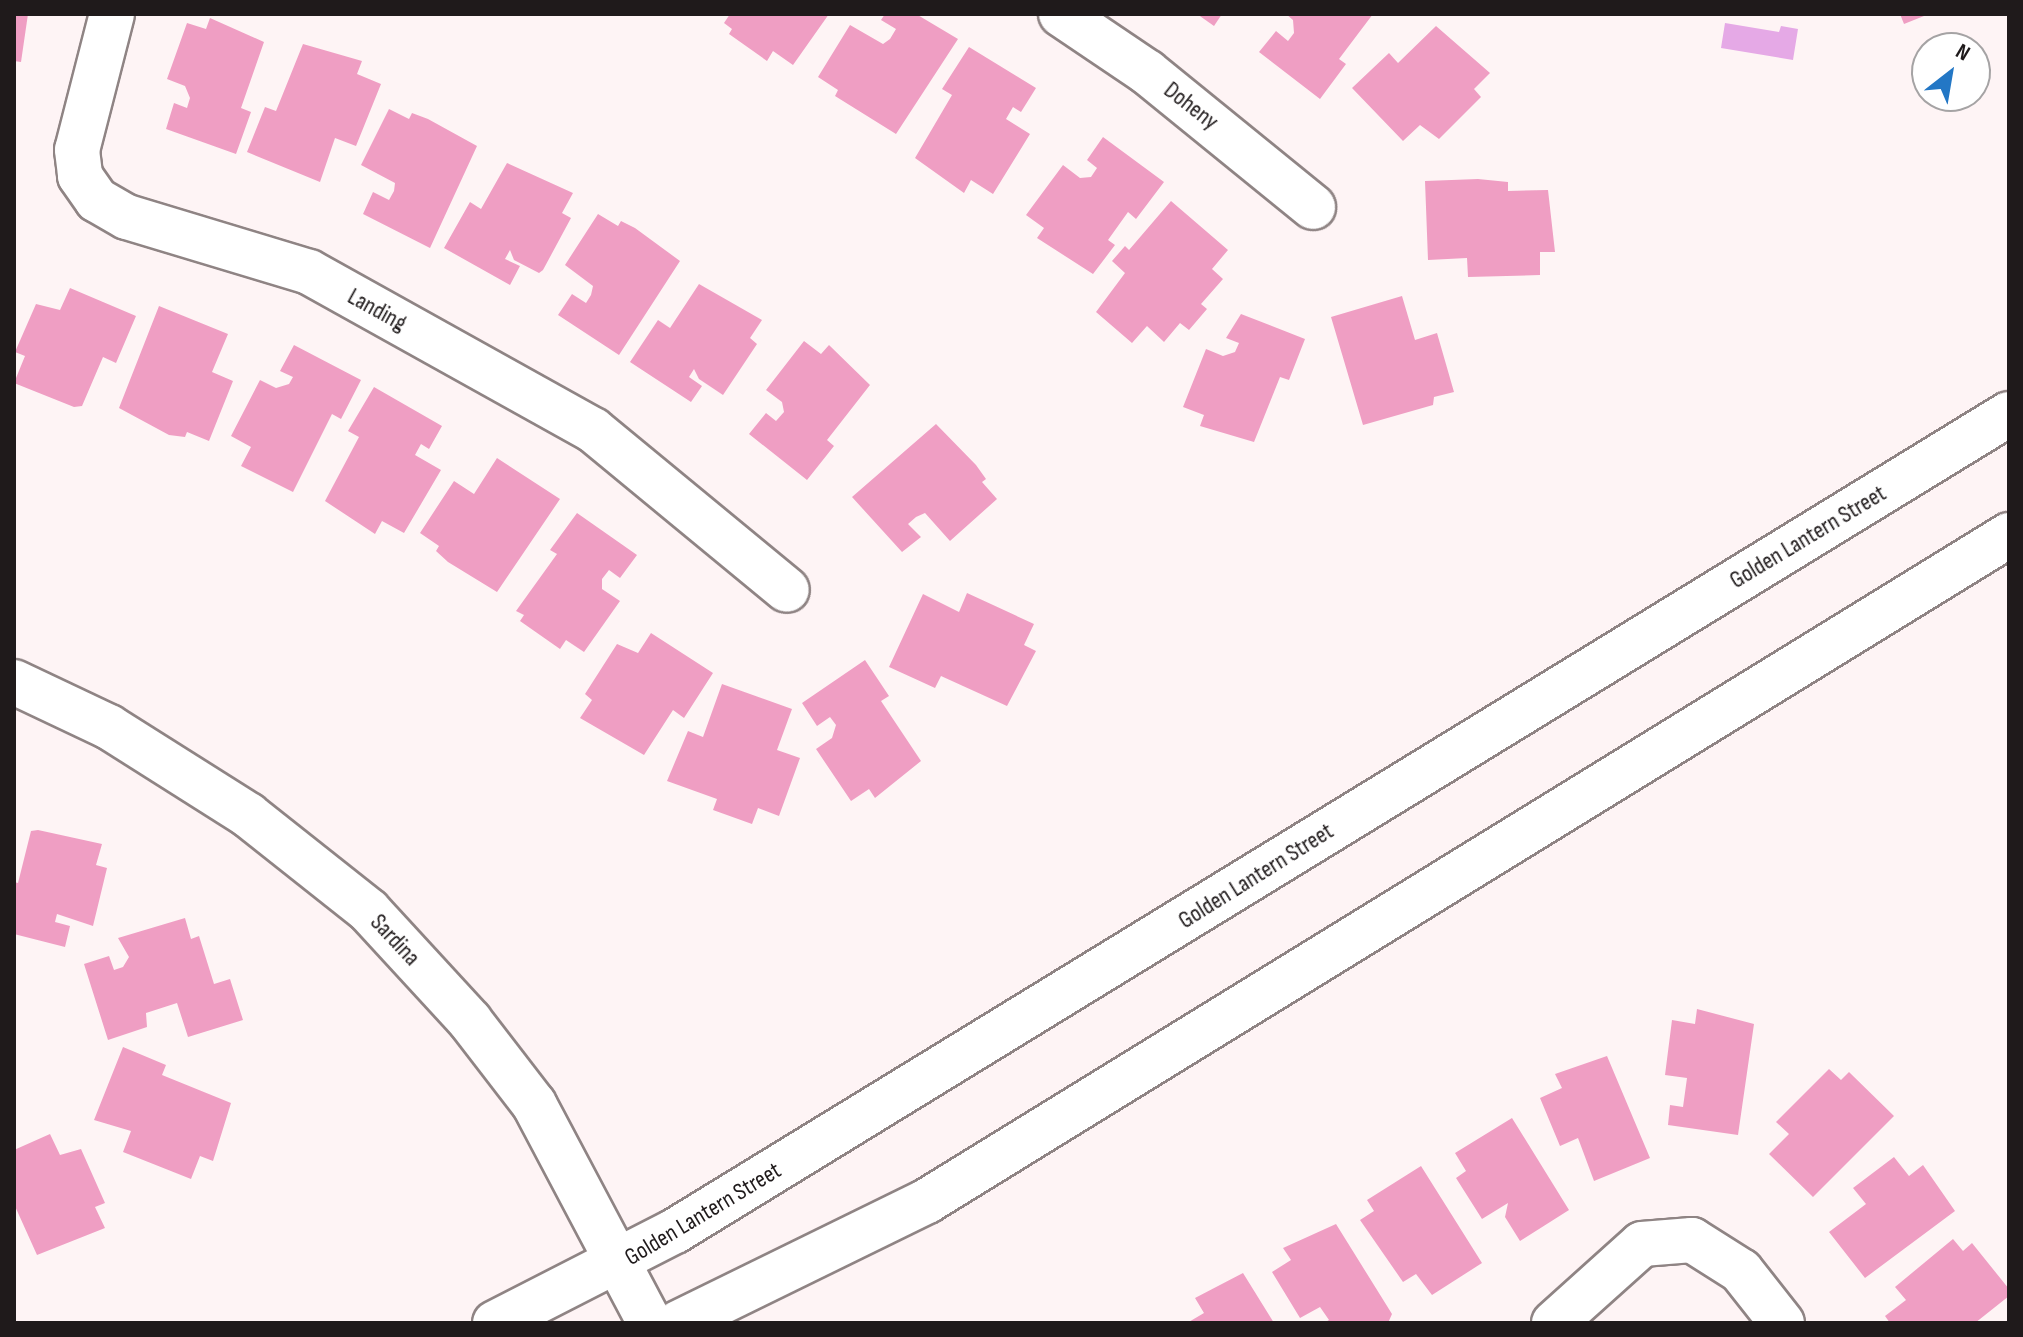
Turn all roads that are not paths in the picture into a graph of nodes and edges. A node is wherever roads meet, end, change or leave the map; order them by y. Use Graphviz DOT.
graph roads {
  1 [pos="112,14"];
  2 [pos="1061,14"];
  3 [pos="1313,207"];
  4 [pos="2009,414"];
  5 [pos="2009,535"];
  6 [pos="787,590"];
  7 [pos="14,682"];
  8 [pos="618,1265"];
  9 [pos="495,1323"];
  10 [pos="650,1323"];
  11 [pos="678,1323"];
  12 [pos="1554,1323"];
  13 [pos="1782,1323"];
  1 -- 6 [label="main road, Landing"];
  2 -- 3 [label="main road, Doheny"];
  4 -- 8 [label="main road, Golden Lantern Street"];
  5 -- 11 [label="main road"];
  7 -- 8 [label="main road, Sardina"];
  8 -- 9 [label="main road, Golden Lantern Street"];
  8 -- 10 [label="main road, Sardina"];
  12 -- 13 [label="main road"];
}
